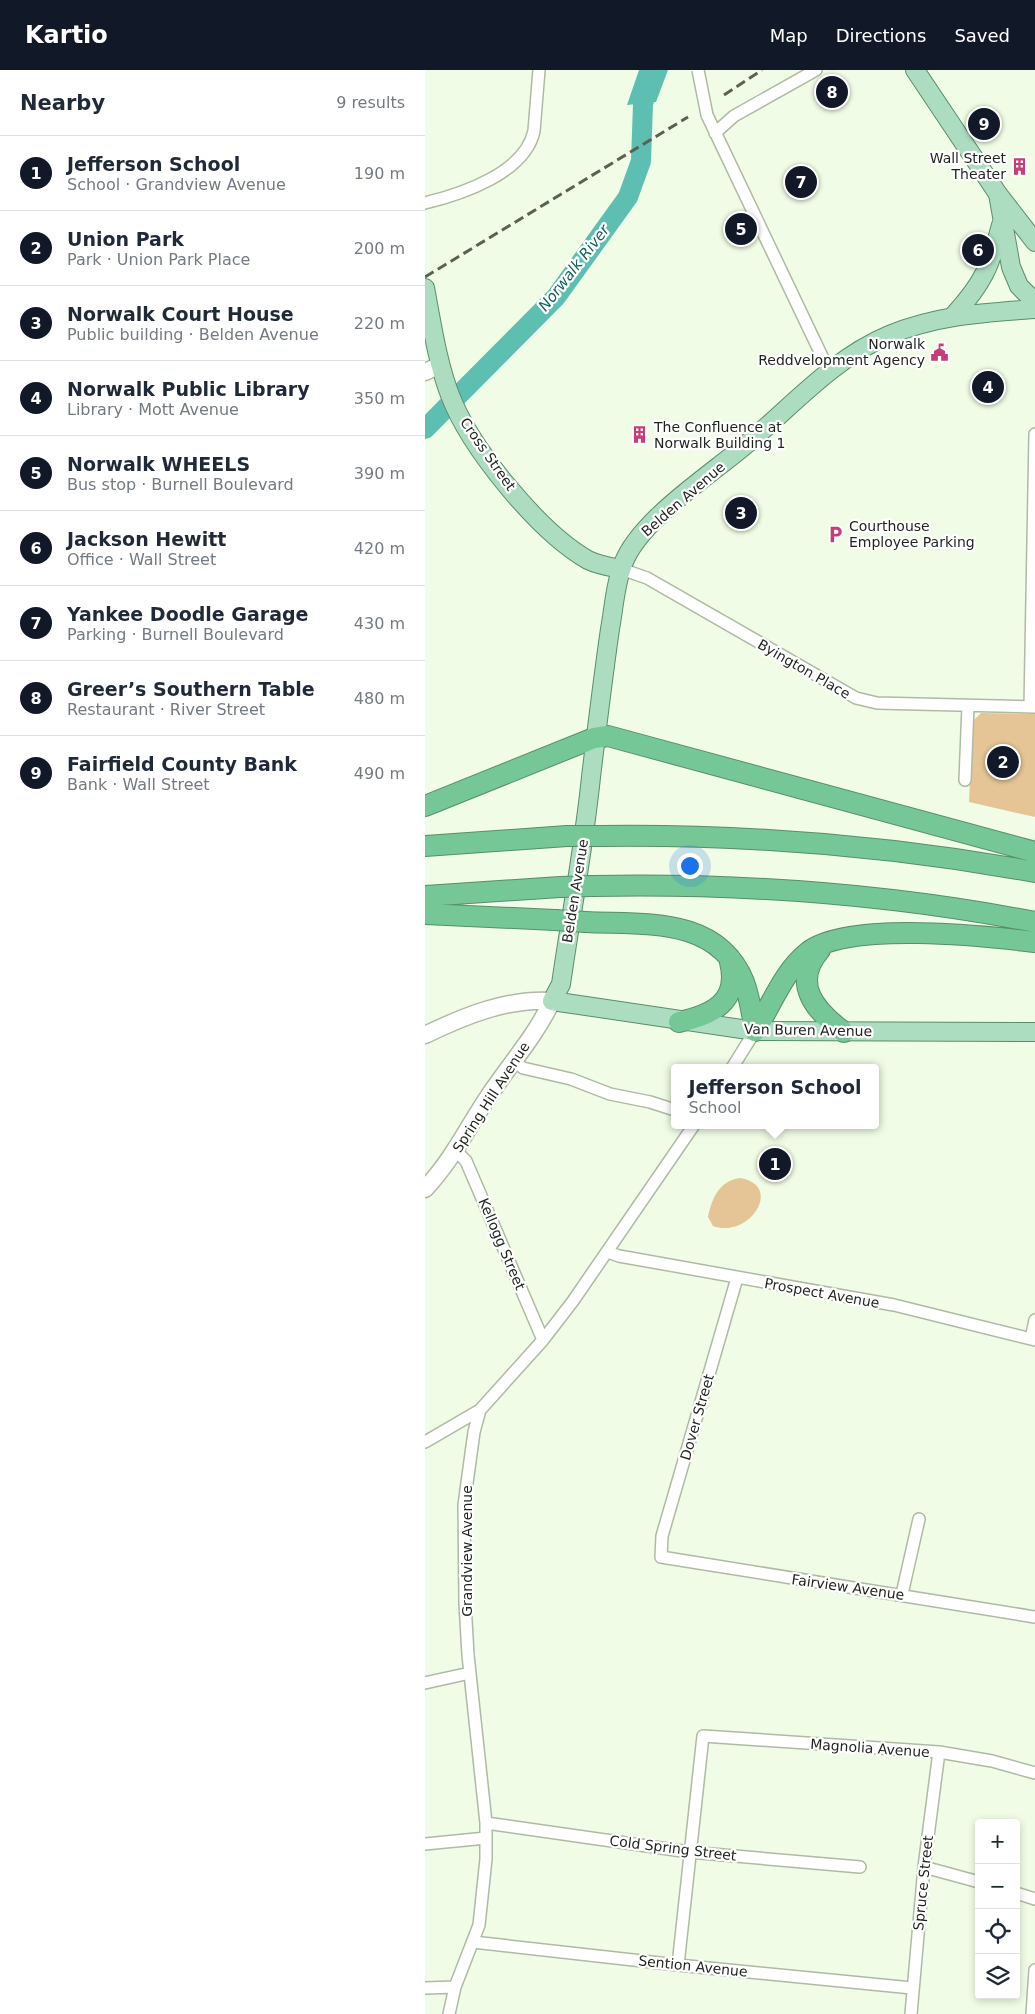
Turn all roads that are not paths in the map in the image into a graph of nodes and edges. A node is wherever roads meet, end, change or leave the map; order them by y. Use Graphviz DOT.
graph roads {
  1 [pos="539,70"];
  2 [pos="699,70"];
  3 [pos="816,70"];
  4 [pos="915,70"];
  5 [pos="715,134"];
  6 [pos="998,194"];
  7 [pos="425,203"];
  8 [pos="1002,222"];
  9 [pos="1035,242"];
  10 [pos="425,288"];
  11 [pos="1035,302"];
  12 [pos="1035,309"];
  13 [pos="954,315"];
  14 [pos="433,368"];
  15 [pos="829,371"];
  16 [pos="1035,434"];
  17 [pos="621,569"];
  18 [pos="968,706"];
  19 [pos="1033,707"];
  20 [pos="594,738"];
  21 [pos="965,780"];
  22 [pos="425,806"];
  23 [pos="425,846"];
  24 [pos="1035,852"];
  25 [pos="1035,872"];
  26 [pos="425,896"];
  27 [pos="425,914"];
  28 [pos="1035,922"];
  29 [pos="829,942"];
  30 [pos="1035,942"];
  31 [pos="727,955"];
  32 [pos="552,1002"];
  33 [pos="679,1022"];
  34 [pos="755,1031"];
  35 [pos="843,1032"];
  36 [pos="1035,1032"];
  37 [pos="425,1035"];
  38 [pos="514,1061"];
  39 [pos="734,1064"];
  40 [pos="671,1109"];
  41 [pos="691,1129"];
  42 [pos="456,1151"];
  43 [pos="425,1190"];
  44 [pos="608,1252"];
  45 [pos="737,1278"];
  46 [pos="1035,1320"];
  47 [pos="1033,1339"];
  48 [pos="543,1340"];
  49 [pos="480,1410"];
  50 [pos="425,1442"];
  51 [pos="919,1519"];
  52 [pos="661,1557"];
  53 [pos="902,1594"];
  54 [pos="1035,1617"];
  55 [pos="470,1673"];
  56 [pos="425,1683"];
  57 [pos="939,1752"];
  58 [pos="1035,1773"];
  59 [pos="486,1823"];
  60 [pos="486,1838"];
  61 [pos="425,1844"];
  62 [pos="689,1852"];
  63 [pos="860,1867"];
  64 [pos="924,1867"];
  65 [pos="975,1881"];
  66 [pos="1020,1894"];
  67 [pos="1035,1899"];
  68 [pos="473,1942"];
  69 [pos="678,1966"];
  70 [pos="1035,1970"];
  71 [pos="425,1988"];
  72 [pos="455,1988"];
  73 [pos="913,1988"];
  74 [pos="449,2014"];
  75 [pos="911,2014"];
  76 [pos="1031,2014"];
  1 -- 7 [label="street"];
  2 -- 5 [label="street, bridge"];
  3 -- 5 [label="street"];
  4 -- 6 [label="main road"];
  5 -- 15 [label="street"];
  6 -- 8 [label="main road"];
  6 -- 9 [label="main road"];
  8 -- 11 [label="main road"];
  8 -- 13 [label="main road"];
  10 -- 14 [label="main road, Cross Street"];
  12 -- 13 [label="main road, Belden Avenue"];
  13 -- 15 [label="main road, Belden Avenue"];
  14 -- 17 [label="main road, Cross Street"];
  15 -- 17 [label="main road, Belden Avenue"];
  16 -- 19 [label="street"];
  17 -- 18 [label="street, Byington Place"];
  17 -- 20 [label="main road, Belden Avenue"];
  18 -- 19 [label="street, Byington Place"];
  18 -- 21 [label="street"];
  20 -- 22 [label="highway"];
  20 -- 24 [label="highway"];
  20 -- 32 [label="main road, Belden Avenue"];
  23 -- 25 [label="highway, bridge"];
  26 -- 28 [label="highway, bridge"];
  27 -- 31 [label="highway, bridge"];
  29 -- 30 [label="highway"];
  29 -- 34 [label="highway"];
  29 -- 35 [label="highway"];
  31 -- 33 [label="highway"];
  31 -- 34 [label="highway"];
  32 -- 33 [label="main road, Van Buren Avenue"];
  32 -- 37 [label="street"];
  32 -- 38 [label="street, Spring Hill Avenue"];
  33 -- 34 [label="main road, Van Buren Avenue"];
  34 -- 35 [label="main road, Van Buren Avenue"];
  34 -- 39 [label="street"];
  35 -- 36 [label="main road, Van Buren Avenue"];
  38 -- 40 [label="street"];
  38 -- 42 [label="street, Spring Hill Avenue"];
  41 -- 44 [label="street, Grandview Avenue"];
  42 -- 43 [label="street, Spring Hill Avenue"];
  42 -- 48 [label="street, Kellogg Street"];
  44 -- 45 [label="street, Prospect Avenue"];
  44 -- 48 [label="street, Grandview Avenue"];
  45 -- 47 [label="street, Prospect Avenue"];
  45 -- 52 [label="street, Dover Street"];
  46 -- 47 [label="street"];
  48 -- 49 [label="street, Grandview Avenue"];
  49 -- 50 [label="street"];
  49 -- 55 [label="street, Grandview Avenue"];
  51 -- 53 [label="street"];
  52 -- 53 [label="street, Fairview Avenue"];
  53 -- 54 [label="street, Fairview Avenue"];
  55 -- 56 [label="street"];
  55 -- 59 [label="street, Grandview Avenue"];
  57 -- 58 [label="street, Magnolia Avenue"];
  57 -- 62 [label="street, Magnolia Avenue"];
  57 -- 64 [label="street, Spruce Street"];
  59 -- 60 [label="street, Grandview Avenue"];
  59 -- 62 [label="street, Cold Spring Street"];
  60 -- 61 [label="street"];
  60 -- 68 [label="street, Grandview Avenue"];
  62 -- 63 [label="street, Cold Spring Street"];
  62 -- 69 [label="street"];
  64 -- 65 [label="street"];
  64 -- 73 [label="street, Spruce Street"];
  66 -- 67 [label="street"];
  68 -- 69 [label="street, Sention Avenue"];
  68 -- 72 [label="street, Grandview Avenue"];
  69 -- 73 [label="street, Sention Avenue"];
  70 -- 76 [label="street"];
  71 -- 72 [label="street"];
  72 -- 74 [label="street, Grandview Avenue"];
  73 -- 75 [label="street, Spruce Street"];
}
